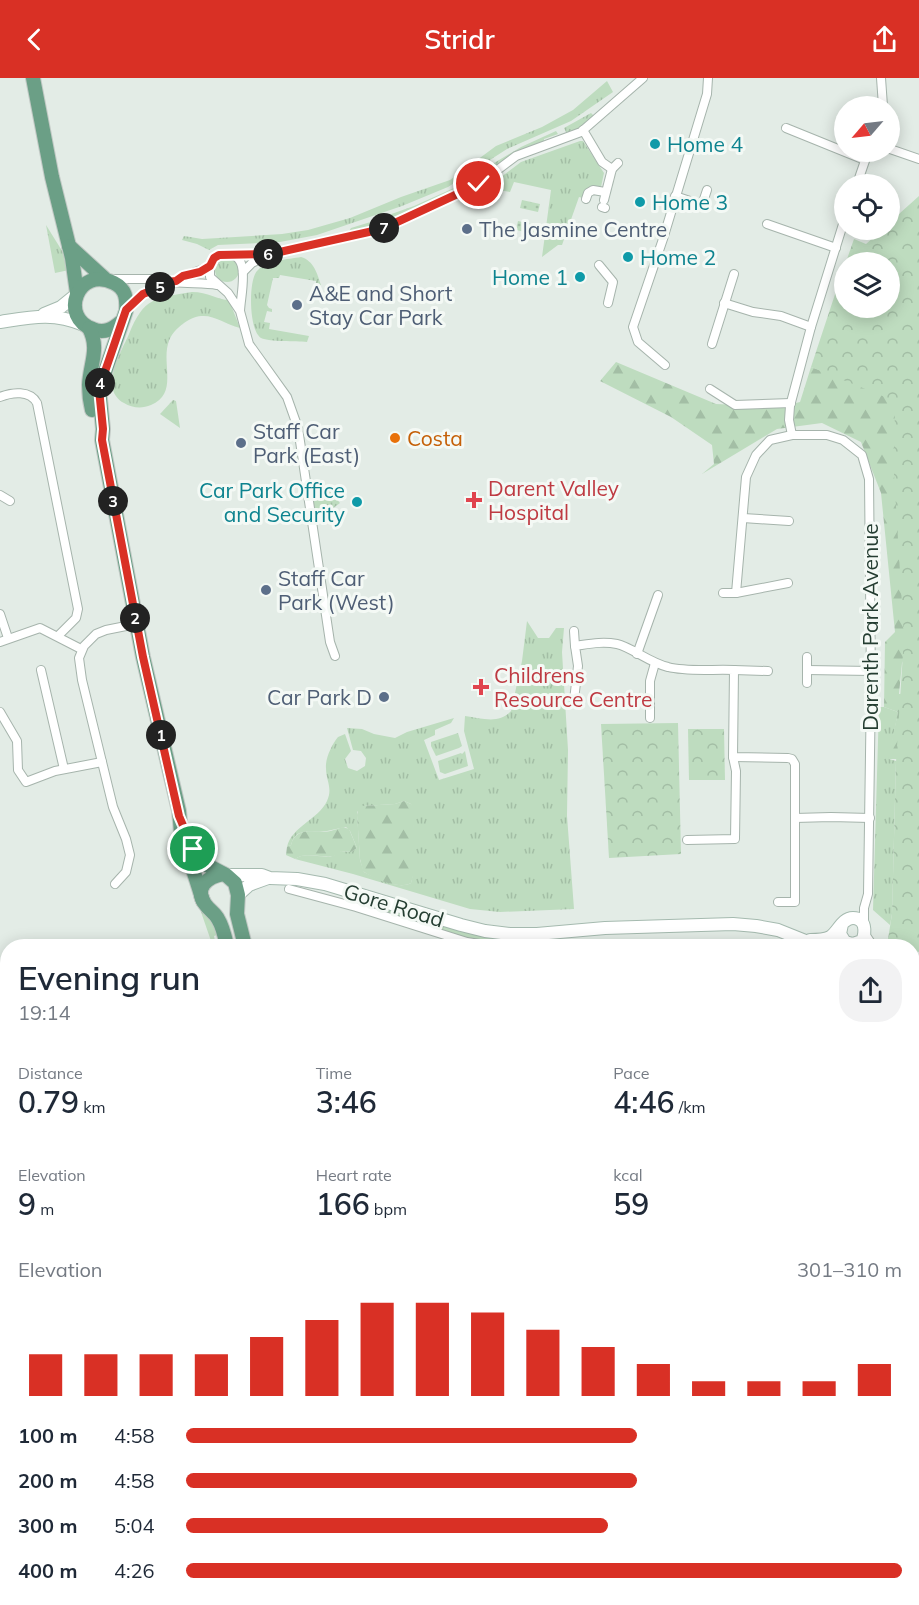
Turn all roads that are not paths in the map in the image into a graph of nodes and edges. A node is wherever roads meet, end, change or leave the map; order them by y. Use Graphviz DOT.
graph roads {
  1 [pos="33,78"];
  2 [pos="644,78"];
  3 [pos="708,78"];
  4 [pos="881,78"];
  5 [pos="882,96"];
  6 [pos="786,128"];
  7 [pos="584,130"];
  8 [pos="834,145"];
  9 [pos="900,152"];
  10 [pos="919,159"];
  11 [pos="707,190"];
  12 [pos="675,196"];
  13 [pos="586,199"];
  14 [pos="767,224"];
  15 [pos="838,240"];
  16 [pos="69,246"];
  17 [pos="836,248"];
  18 [pos="231,254"];
  19 [pos="271,254"];
  20 [pos="599,265"];
  21 [pos="210,266"];
  22 [pos="734,274"];
  23 [pos="243,275"];
  24 [pos="104,278"];
  25 [pos="171,282"];
  26 [pos="220,286"];
  27 [pos="77,293"];
  28 [pos="608,303"];
  29 [pos="724,303"];
  30 [pos="240,311"];
  31 [pos="40,316"];
  32 [pos="124,316"];
  33 [pos="0,322"];
  34 [pos="86,327"];
  35 [pos="811,327"];
  36 [pos="712,344"];
  37 [pos="665,364"];
  38 [pos="710,389"];
  39 [pos="0,397"];
  40 [pos="791,403"];
  41 [pos="792,435"];
  42 [pos="102,440"];
  43 [pos="0,495"];
  44 [pos="10,501"];
  45 [pos="743,518"];
  46 [pos="789,521"];
  47 [pos="788,583"];
  48 [pos="723,593"];
  49 [pos="736,593"];
  50 [pos="658,595"];
  51 [pos="0,614"];
  52 [pos="136,624"];
  53 [pos="574,632"];
  54 [pos="58,636"];
  55 [pos="4,640"];
  56 [pos="574,646"];
  57 [pos="81,649"];
  58 [pos="637,654"];
  59 [pos="335,656"];
  60 [pos="807,657"];
  61 [pos="655,663"];
  62 [pos="41,670"];
  63 [pos="734,670"];
  64 [pos="807,670"];
  65 [pos="768,671"];
  66 [pos="871,671"];
  67 [pos="807,683"];
  68 [pos="574,700"];
  69 [pos="0,712"];
  70 [pos="650,718"];
  71 [pos="733,757"];
  72 [pos="102,762"];
  73 [pos="64,769"];
  74 [pos="179,816"];
  75 [pos="795,818"];
  76 [pos="870,818"];
  77 [pos="687,840"];
  78 [pos="224,875"];
  79 [pos="270,878"];
  80 [pos="115,884"];
  81 [pos="289,889"];
  82 [pos="238,895"];
  83 [pos="360,895"];
  84 [pos="203,901"];
  85 [pos="778,902"];
  86 [pos="356,907"];
  87 [pos="864,908"];
  88 [pos="847,921"];
  89 [pos="859,938"];
  90 [pos="225,939"];
  91 [pos="243,939"];
  92 [pos="457,939"];
  93 [pos="527,939"];
  94 [pos="551,939"];
  95 [pos="801,939"];
  96 [pos="812,939"];
  1 -- 16 [label="main road"];
  2 -- 7 [label="street"];
  3 -- 12 [label="street"];
  4 -- 5 [label="street"];
  6 -- 8 [label="street"];
  7 -- 13 [label="street"];
  7 -- 19 [label="street"];
  9 -- 10 [label="street"];
  11 -- 12 [label="street"];
  12 -- 37 [label="street"];
  14 -- 17 [label="street"];
  15 -- 17 [label="street"];
  16 -- 24 [label="main road"];
  16 -- 27 [label="main road"];
  17 -- 35 [label="street"];
  18 -- 19 [label="street"];
  18 -- 21 [label="street"];
  18 -- 23 [label="street"];
  19 -- 23 [label="street"];
  20 -- 28 [label="street"];
  21 -- 25 [label="street"];
  21 -- 26 [label="street"];
  22 -- 29 [label="street"];
  23 -- 26 [label="street"];
  23 -- 30 [label="street"];
  24 -- 25 [label="street"];
  24 -- 27 [label="main road"];
  24 -- 32 [label="main road"];
  25 -- 26 [label="street"];
  25 -- 32 [label="street"];
  26 -- 30 [label="street"];
  27 -- 31 [label="street"];
  27 -- 34 [label="main road"];
  29 -- 35 [label="street"];
  29 -- 36 [label="street"];
  30 -- 59 [label="street"];
  31 -- 33 [label="street"];
  31 -- 34 [label="street"];
  32 -- 34 [label="main road"];
  32 -- 42 [label="main road"];
  34 -- 42 [label="main road"];
  35 -- 40 [label="street"];
  38 -- 40 [label="street"];
  39 -- 54 [label="street"];
  40 -- 41 [label="street"];
  41 -- 45 [label="street"];
  41 -- 66 [label="street, Darenth Park Avenue"];
  42 -- 52 [label="main road"];
  43 -- 44 [label="street"];
  45 -- 46 [label="street"];
  45 -- 49 [label="street"];
  47 -- 49 [label="street"];
  48 -- 49 [label="street"];
  50 -- 58 [label="street"];
  51 -- 55 [label="street"];
  52 -- 57 [label="street"];
  52 -- 74 [label="main road"];
  53 -- 56 [label="street"];
  54 -- 55 [label="street"];
  54 -- 57 [label="street"];
  56 -- 58 [label="street"];
  56 -- 68 [label="street"];
  57 -- 72 [label="street"];
  58 -- 61 [label="street"];
  60 -- 64 [label="street"];
  61 -- 63 [label="street"];
  61 -- 70 [label="street"];
  62 -- 73 [label="street"];
  63 -- 65 [label="street"];
  63 -- 71 [label="street"];
  64 -- 66 [label="street"];
  64 -- 67 [label="street"];
  66 -- 76 [label="street, Darenth Park Avenue"];
  69 -- 73 [label="street"];
  71 -- 75 [label="street"];
  71 -- 77 [label="street"];
  72 -- 73 [label="street"];
  72 -- 80 [label="street"];
  74 -- 78 [label="main road"];
  74 -- 84 [label="main road"];
  75 -- 76 [label="street"];
  75 -- 85 [label="street"];
  76 -- 87 [label="street, Darenth Park Avenue"];
  78 -- 79 [label="street, Gore Road"];
  78 -- 82 [label="main road"];
  78 -- 84 [label="main road"];
  79 -- 82 [label="street, Gore Road"];
  79 -- 83 [label="street, Gore Road"];
  81 -- 86 [label="street, Gore Road"];
  82 -- 91 [label="main road"];
  83 -- 86 [label="street"];
  83 -- 93 [label="street, Gore Road"];
  84 -- 90 [label="main road"];
  86 -- 92 [label="street, Gore Road"];
  87 -- 88 [label="street"];
  87 -- 89 [label="street, Darenth Park Avenue"];
  88 -- 89 [label="street"];
  88 -- 89 [label="street"];
  88 -- 96 [label="street"];
  94 -- 95 [label="street, Gore Road"];
}
